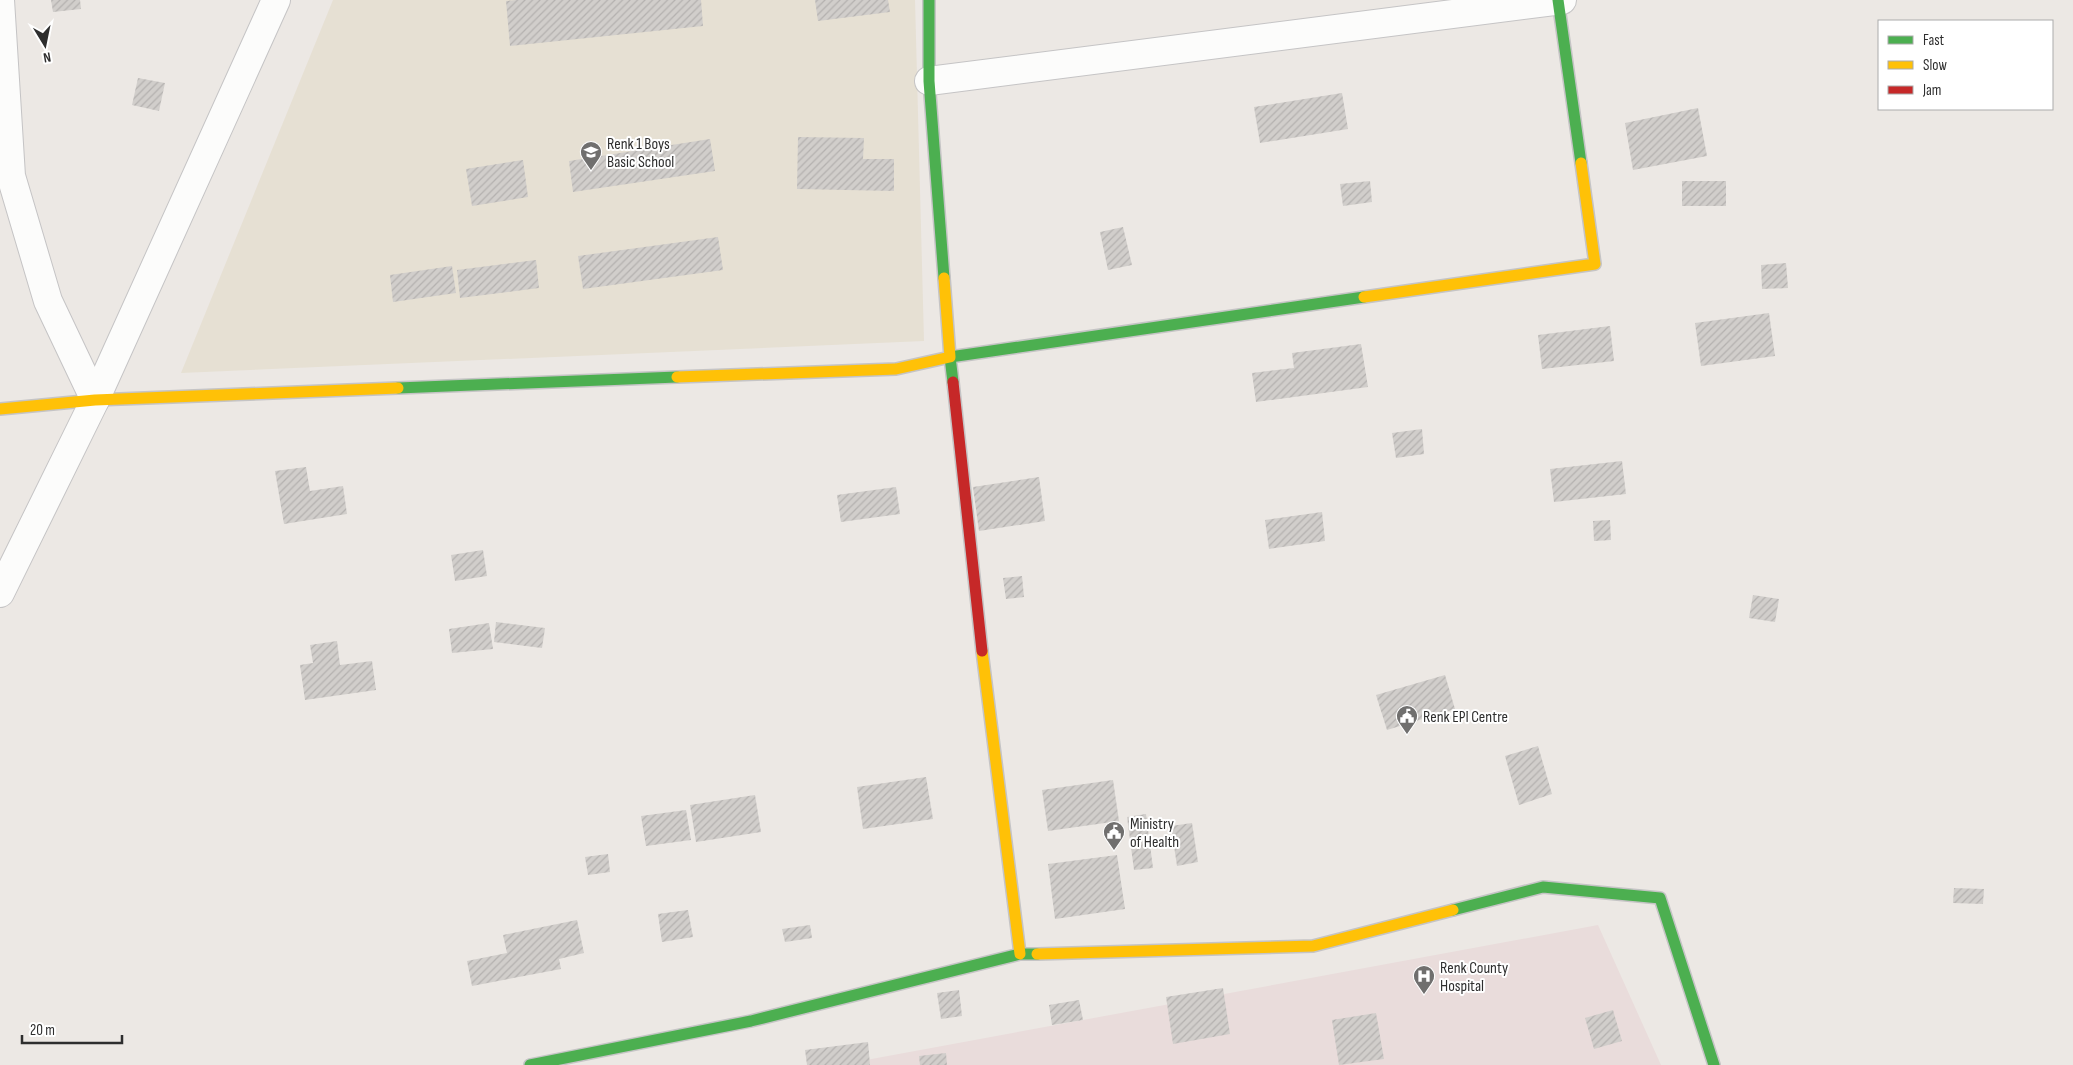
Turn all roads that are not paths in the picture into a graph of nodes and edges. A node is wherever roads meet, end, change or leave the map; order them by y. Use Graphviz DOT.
graph roads {
  1 [pos="0,0"];
  2 [pos="276,0"];
  3 [pos="929,0"];
  4 [pos="1559,0"];
  5 [pos="929,81"];
  6 [pos="950,357"];
  7 [pos="95,400"];
  8 [pos="0,409"];
  9 [pos="0,593"];
  10 [pos="1020,954"];
  11 [pos="530,1065"];
  12 [pos="1714,1065"];
  1 -- 7 [label="street"];
  2 -- 7 [label="street"];
  3 -- 5 [label="street"];
  4 -- 5 [label="street"];
  4 -- 6 [label="street"];
  5 -- 6 [label="street"];
  6 -- 7 [label="street"];
  6 -- 10 [label="street"];
  7 -- 8 [label="street"];
  7 -- 9 [label="street"];
  10 -- 11 [label="street"];
  10 -- 12 [label="street"];
}
